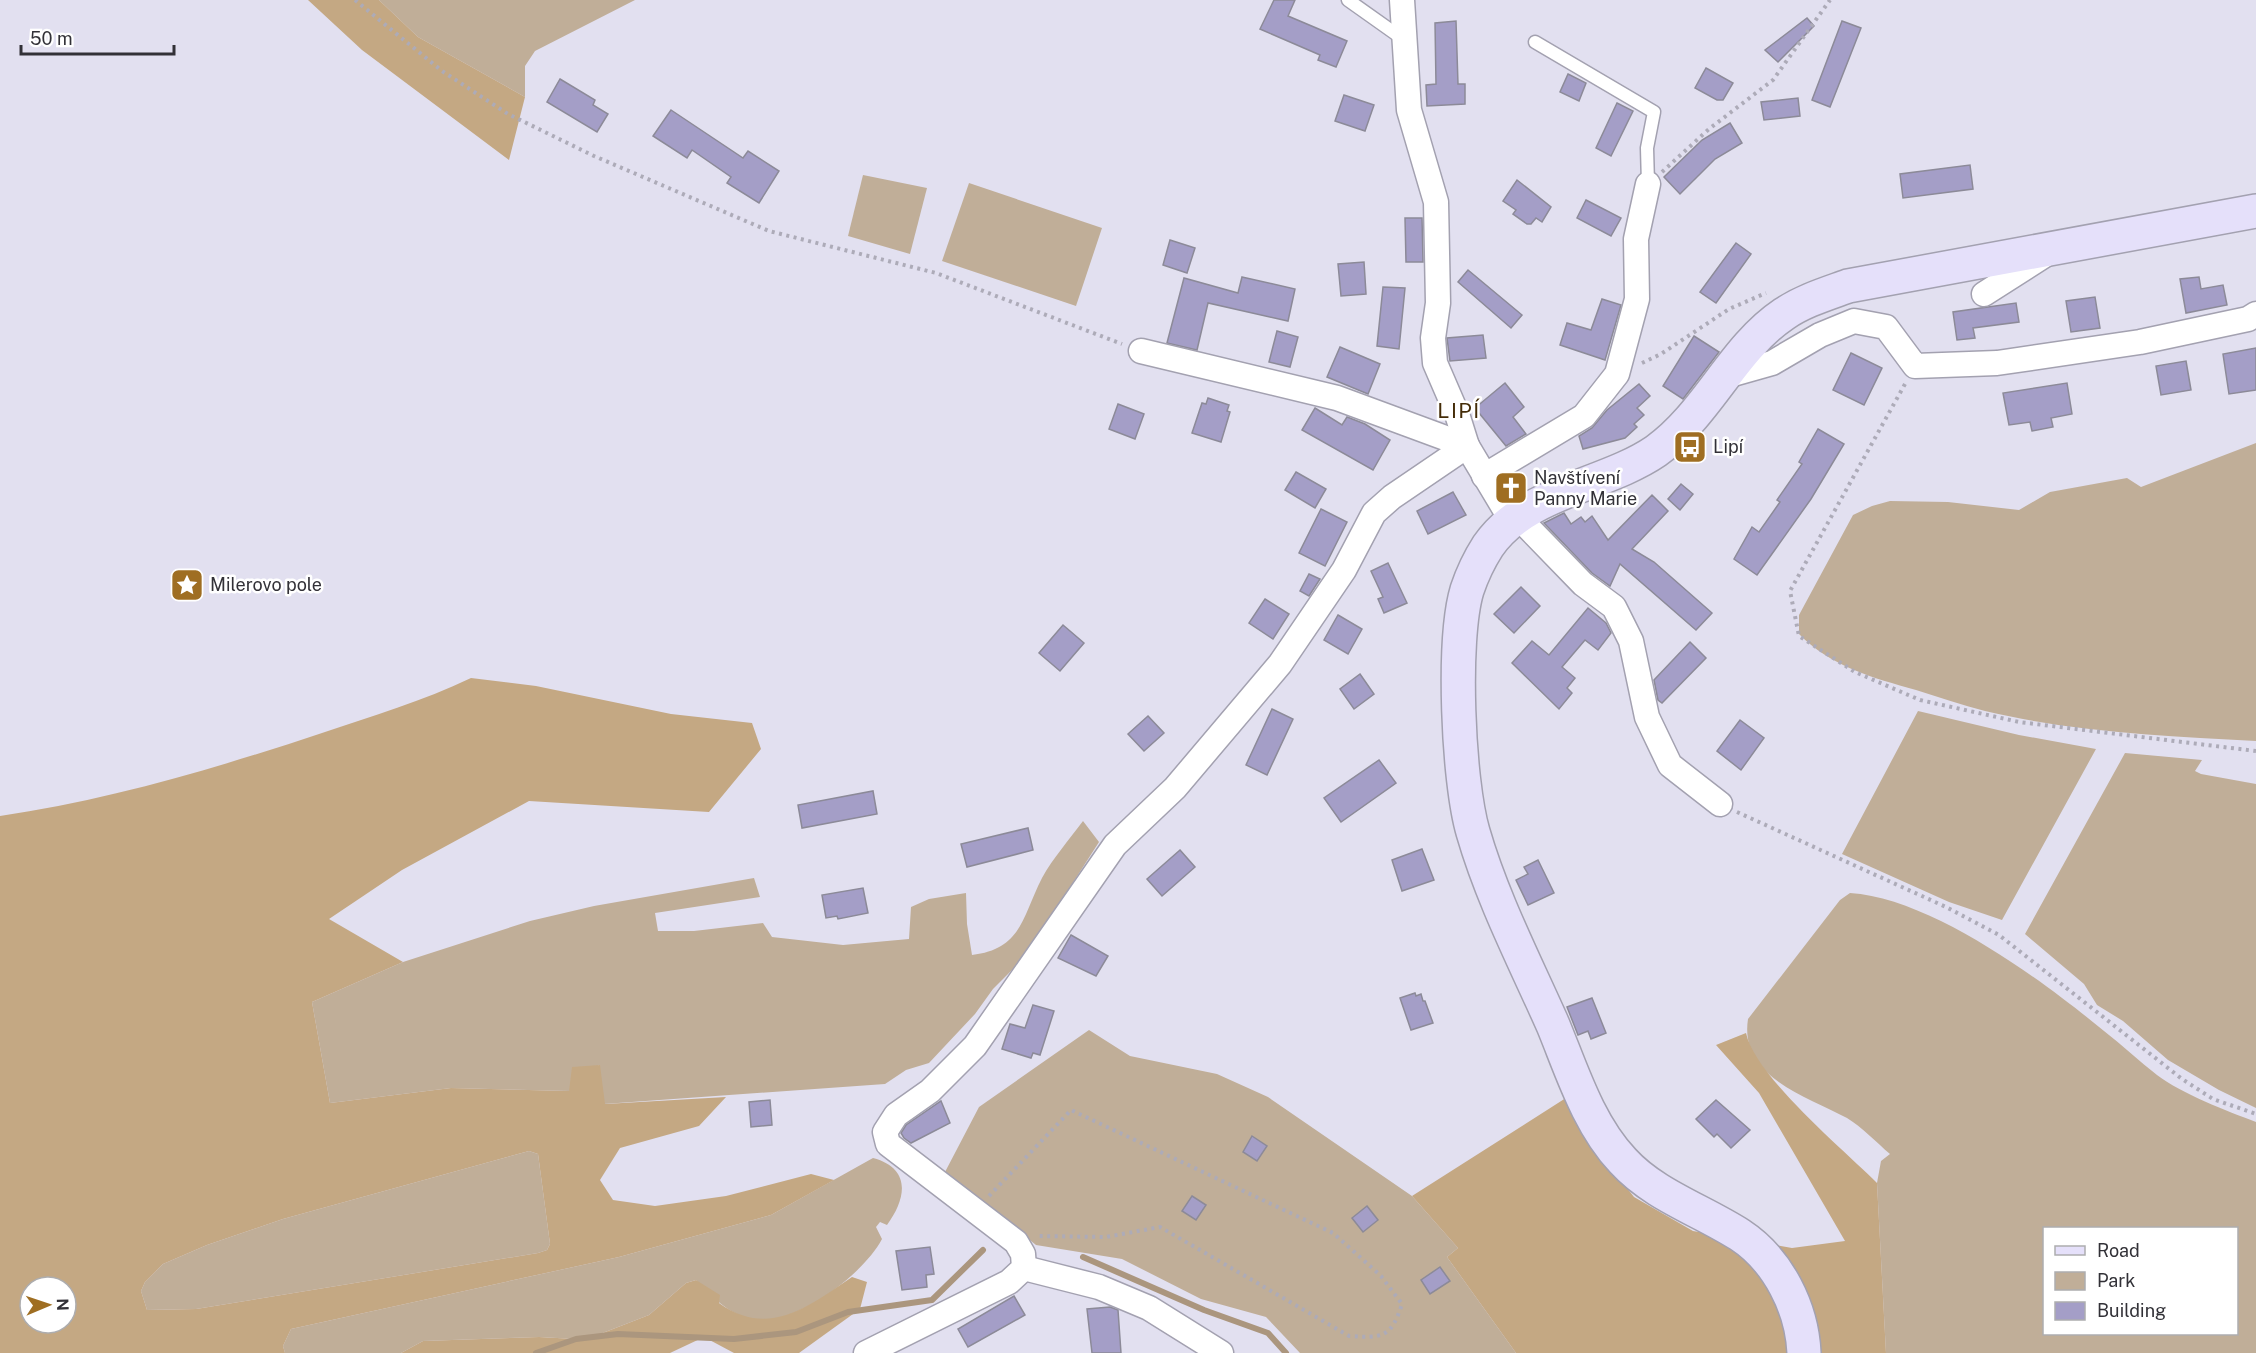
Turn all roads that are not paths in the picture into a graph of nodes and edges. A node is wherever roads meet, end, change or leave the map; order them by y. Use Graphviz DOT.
graph roads {
  1 [pos="1348,0"];
  2 [pos="1402,0"];
  3 [pos="1403,39"];
  4 [pos="1535,42"];
  5 [pos="1648,184"];
  6 [pos="2256,211"];
  7 [pos="2057,247"];
  8 [pos="1984,294"];
  9 [pos="2256,314"];
  10 [pos="1141,351"];
  11 [pos="1726,376"];
  12 [pos="1467,446"];
  13 [pos="1484,476"];
  14 [pos="1516,521"];
  15 [pos="1720,804"];
  16 [pos="1024,1268"];
  17 [pos="866,1353"];
  18 [pos="1221,1353"];
  19 [pos="1804,1353"];
  1 -- 3 [label="lane"];
  2 -- 3 [label="street"];
  3 -- 12 [label="street"];
  4 -- 5 [label="lane"];
  5 -- 13 [label="street"];
  6 -- 7 [label="street"];
  7 -- 8 [label="street"];
  7 -- 11 [label="street"];
  9 -- 11 [label="street"];
  10 -- 12 [label="street"];
  11 -- 14 [label="street"];
  12 -- 13 [label="street"];
  12 -- 16 [label="street"];
  13 -- 14 [label="street"];
  14 -- 15 [label="street"];
  14 -- 19 [label="street"];
  16 -- 17 [label="street"];
  16 -- 18 [label="street"];
}
